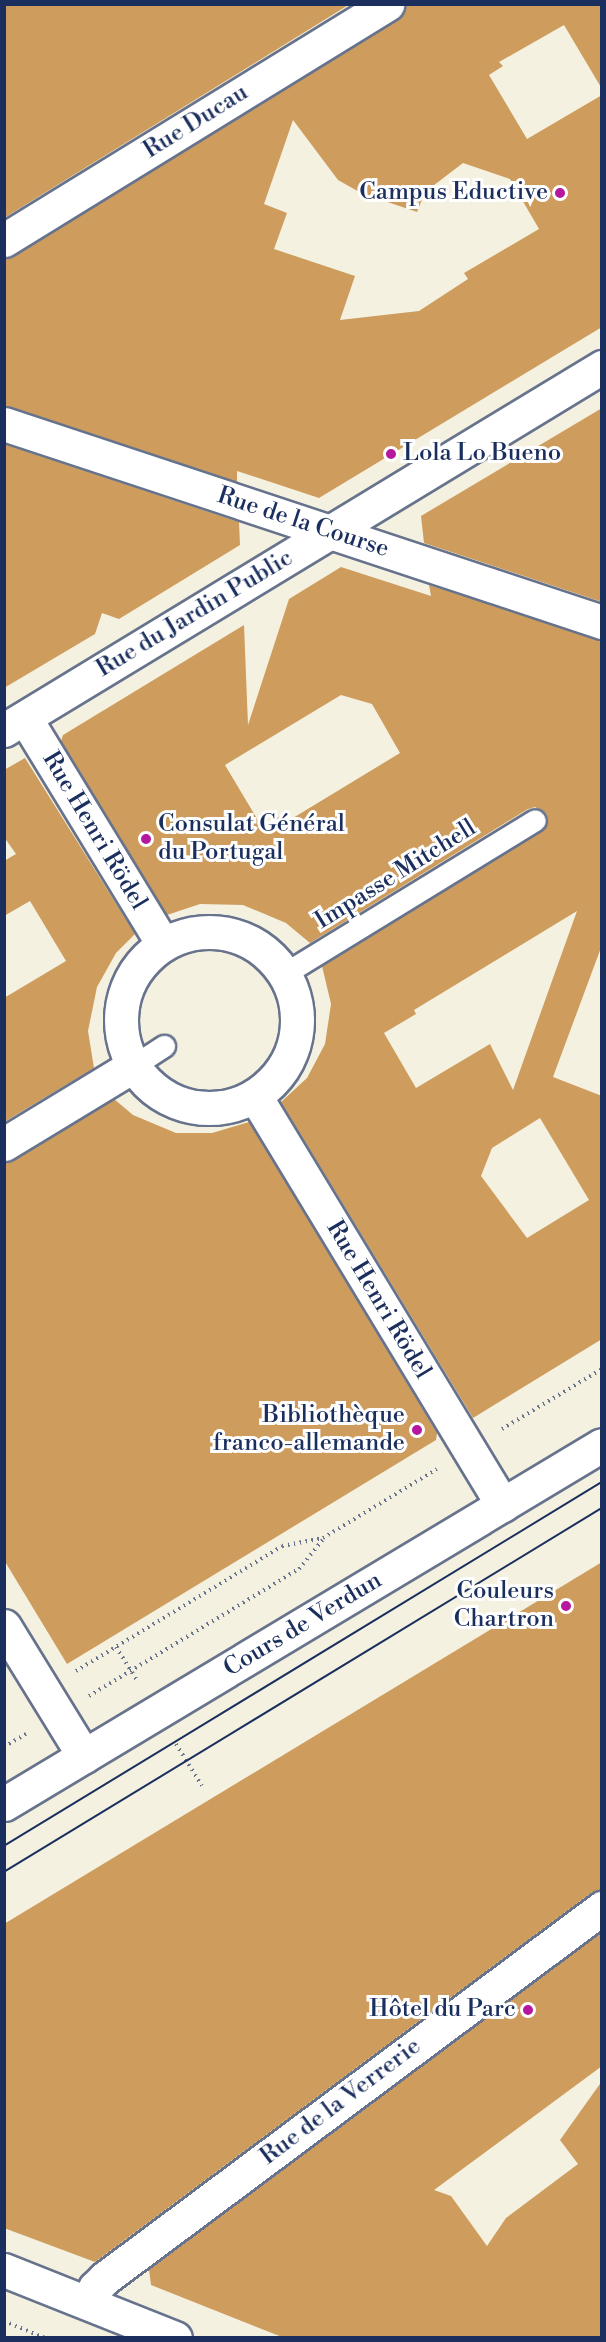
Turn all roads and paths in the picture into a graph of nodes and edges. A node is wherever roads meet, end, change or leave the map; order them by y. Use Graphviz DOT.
graph roads {
  1 [pos="387,4"];
  2 [pos="4,240"];
  3 [pos="602,367"];
  4 [pos="4,424"];
  5 [pos="331,532"];
  6 [pos="602,622"];
  7 [pos="15,724"];
  8 [pos="535,820"];
  9 [pos="163,944"];
  10 [pos="284,974"];
  11 [pos="164,1046"];
  12 [pos="133,1066"];
  13 [pos="255,1096"];
  14 [pos="4,1144"];
  15 [pos="602,1445"];
  16 [pos="503,1505"];
  17 [pos="4,1626"];
  18 [pos="51,1702"];
  19 [pos="4,1747"];
  20 [pos="84,1756"];
  21 [pos="4,1804"];
  22 [pos="602,1908"];
  23 [pos="4,2270"];
  24 [pos="90,2303"];
  25 [pos="4,2321"];
  26 [pos="45,2337"];
  27 [pos="175,2337"];
  1 -- 2 [label="street, Rue Ducau"];
  3 -- 5 [label="street, Rue du Jardin Public"];
  4 -- 5 [label="street, Rue de la Course"];
  5 -- 6 [label="street, Rue de la Course"];
  5 -- 7 [label="street, Rue du Jardin Public"];
  7 -- 9 [label="street, Rue Henri Rödel"];
  8 -- 10 [label="lane, Impasse Mitchell"];
  9 -- 10 [label="street"];
  9 -- 12 [label="street"];
  10 -- 13 [label="street"];
  11 -- 12 [label="lane"];
  12 -- 13 [label="street"];
  12 -- 14 [label="street"];
  13 -- 16 [label="street, Rue Henri Rödel"];
  15 -- 16 [label="street, Cours de Verdun"];
  16 -- 20 [label="street, Cours de Verdun"];
  17 -- 18 [label="street"];
  18 -- 18 [label="path"];
  18 -- 19 [label="path"];
  18 -- 20 [label="street"];
  20 -- 21 [label="street, Cours de Verdun"];
  22 -- 24 [label="street, Rue de la Verrerie"];
  23 -- 24 [label="street"];
  24 -- 27 [label="street"];
  25 -- 26 [label="path"];
}
